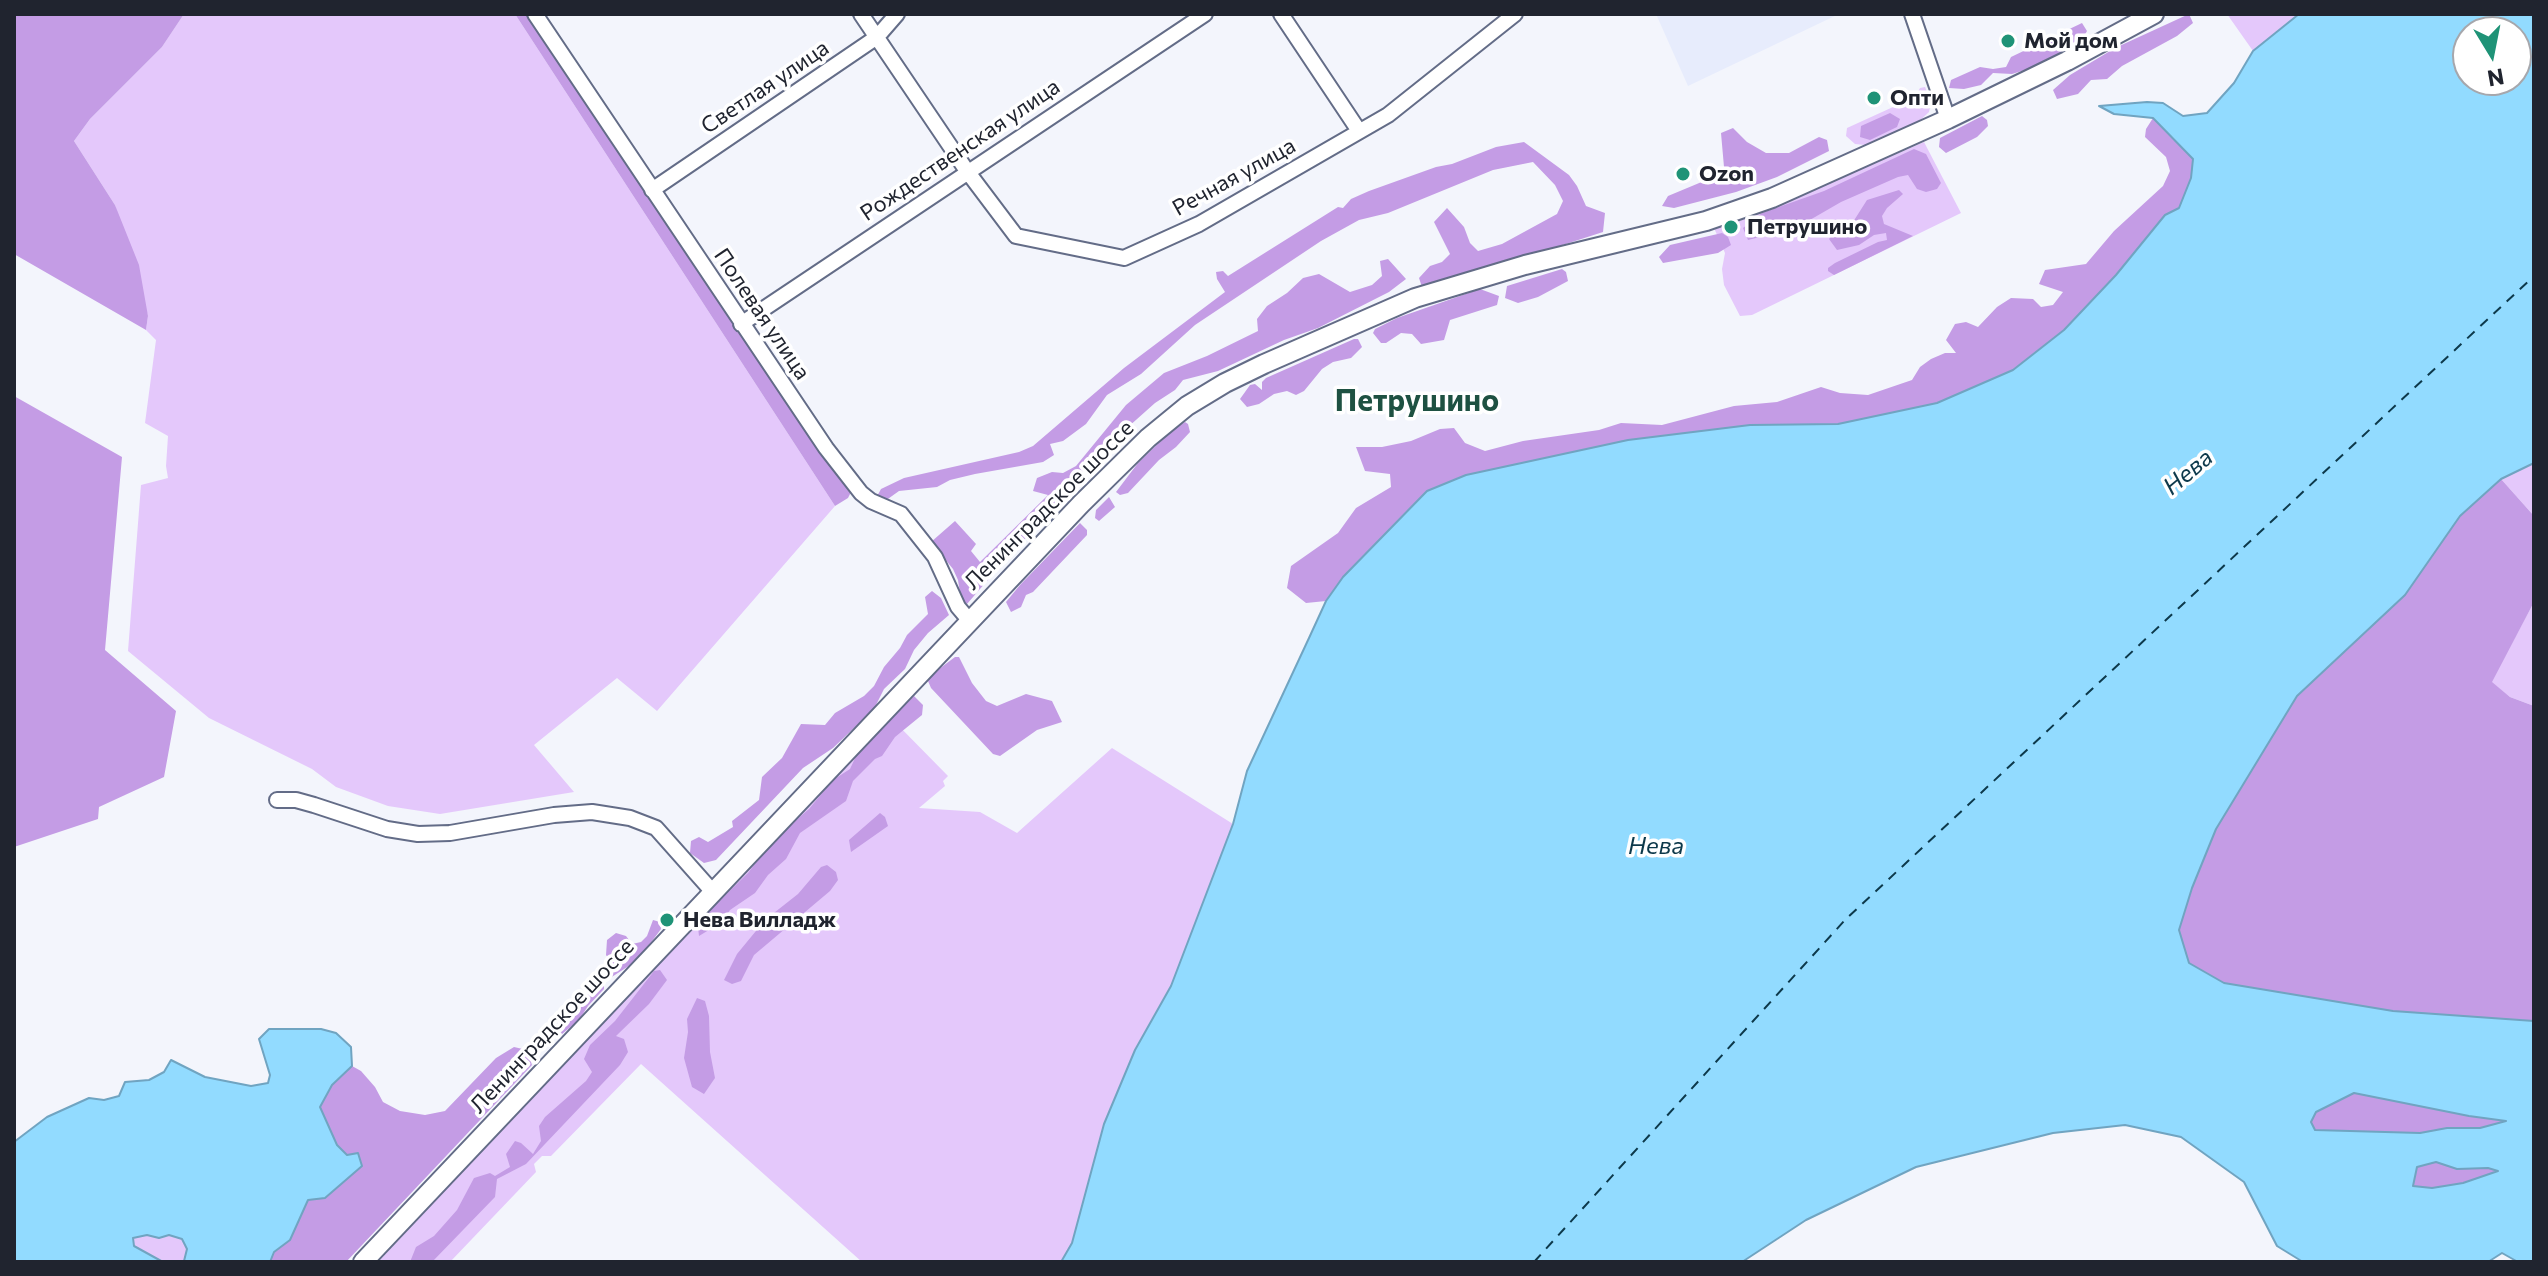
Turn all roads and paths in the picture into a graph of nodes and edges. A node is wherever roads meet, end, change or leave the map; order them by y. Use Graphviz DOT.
graph roads {
  1 [pos="535,14"];
  2 [pos="861,14"];
  3 [pos="897,14"];
  4 [pos="1205,14"];
  5 [pos="1281,14"];
  6 [pos="1515,14"];
  7 [pos="1912,14"];
  8 [pos="2154,14"];
  9 [pos="877,37"];
  10 [pos="1948,119"];
  11 [pos="1359,131"];
  12 [pos="967,171"];
  13 [pos="652,190"];
  14 [pos="741,324"];
  15 [pos="969,620"];
  16 [pos="277,800"];
  17 [pos="712,891"];
  18 [pos="363,1262"];
  1 -- 13 [label="street, Полевая улица"];
  2 -- 9 [label="street, Речная улица"];
  3 -- 9 [label="street, Светлая улица"];
  4 -- 12 [label="street, Рождественская улица"];
  5 -- 11 [label="street"];
  6 -- 11 [label="street, Речная улица"];
  7 -- 10 [label="street"];
  8 -- 10 [label="main road, Ленинградское шоссе"];
  9 -- 12 [label="street, Речная улица"];
  9 -- 13 [label="street, Светлая улица"];
  10 -- 15 [label="main road, Ленинградское шоссе"];
  11 -- 12 [label="street, Речная улица"];
  12 -- 14 [label="street, Рождественская улица"];
  13 -- 14 [label="street, Полевая улица"];
  14 -- 15 [label="street, Полевая улица"];
  15 -- 17 [label="main road, Ленинградское шоссе"];
  16 -- 17 [label="street"];
  17 -- 18 [label="main road, Ленинградское шоссе"];
}
